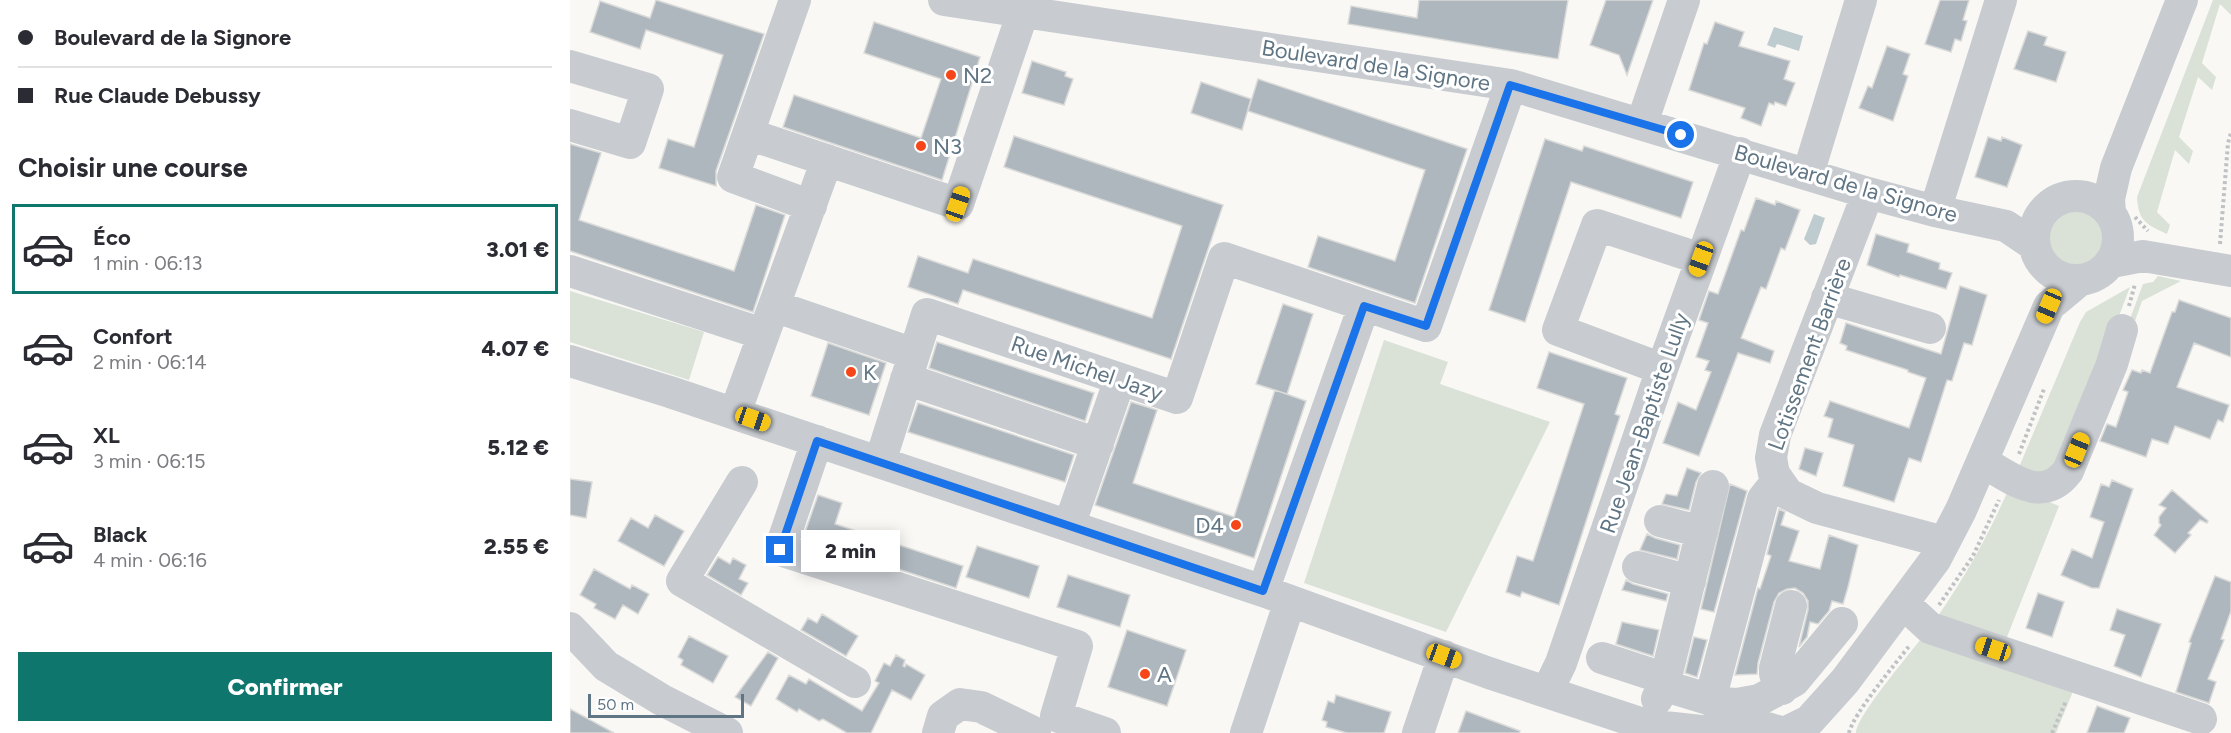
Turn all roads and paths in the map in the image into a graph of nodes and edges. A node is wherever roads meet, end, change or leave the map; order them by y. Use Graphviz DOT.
graph roads {
  1 [pos="795,0"];
  2 [pos="944,0"];
  3 [pos="1684,0"];
  4 [pos="1861,0"];
  5 [pos="2001,0"];
  6 [pos="2161,0"];
  7 [pos="2182,0"];
  8 [pos="1023,12"];
  9 [pos="1112,12"];
  10 [pos="570,66"];
  11 [pos="1510,85"];
  12 [pos="1642,123"];
  13 [pos="570,125"];
  14 [pos="2231,133"];
  15 [pos="748,134"];
  16 [pos="1740,153"];
  17 [pos="2229,159"];
  18 [pos="827,160"];
  19 [pos="1808,174"];
  20 [pos="1868,193"];
  21 [pos="2073,196"];
  22 [pos="811,206"];
  23 [pos="1935,211"];
  24 [pos="2129,241"];
  25 [pos="2039,243"];
  26 [pos="2225,258"];
  27 [pos="1701,259"];
  28 [pos="570,270"];
  29 [pos="2079,281"];
  30 [pos="1827,298"];
  31 [pos="774,306"];
  32 [pos="1364,306"];
  33 [pos="2049,306"];
  34 [pos="1930,328"];
  35 [pos="2122,330"];
  36 [pos="764,334"];
  37 [pos="570,361"];
  38 [pos="910,366"];
  39 [pos="1662,369"];
  40 [pos="1120,379"];
  41 [pos="2047,380"];
  42 [pos="735,413"];
  43 [pos="817,441"];
  44 [pos="1098,444"];
  45 [pos="880,462"];
  46 [pos="1983,462"];
  47 [pos="2010,477"];
  48 [pos="1778,480"];
  49 [pos="742,482"];
  50 [pos="1713,486"];
  51 [pos="1660,521"];
  52 [pos="1069,526"];
  53 [pos="1702,532"];
  54 [pos="1944,542"];
  55 [pos="1638,567"];
  56 [pos="1690,581"];
  57 [pos="1277,596"];
  58 [pos="1903,603"];
  59 [pos="1791,606"];
  60 [pos="1934,611"];
  61 [pos="1842,623"];
  62 [pos="570,628"];
  63 [pos="1913,640"];
  64 [pos="1444,656"];
  65 [pos="1602,658"];
  66 [pos="2076,677"];
  67 [pos="1665,681"];
  68 [pos="1845,681"];
  69 [pos="855,682"];
  70 [pos="1782,689"];
  71 [pos="1547,692"];
  72 [pos="1710,700"];
  73 [pos="2201,719"];
  74 [pos="1653,729"];
  75 [pos="1732,732"];
  76 [pos="727,733"];
  77 [pos="938,733"];
  78 [pos="1035,733"];
  79 [pos="1105,733"];
  80 [pos="1246,733"];
  81 [pos="1418,733"];
  82 [pos="1784,733"];
  83 [pos="1831,733"];
  84 [pos="1849,733"];
  85 [pos="2052,733"];
  1 -- 15 [label="street"];
  2 -- 8 [label="street, Boulevard de la Signore"];
  3 -- 12 [label="street"];
  4 -- 19 [label="street"];
  5 -- 23 [label="street"];
  6 -- 21 [label="street"];
  7 -- 24 [label="street"];
  8 -- 9 [label="street, Boulevard de la Signore"];
  8 -- 18 [label="street"];
  9 -- 11 [label="street, Boulevard de la Signore"];
  10 -- 13 [label="street"];
  11 -- 12 [label="street, Boulevard de la Signore"];
  11 -- 32 [label="street"];
  12 -- 16 [label="street, Boulevard de la Signore"];
  14 -- 17 [label="path"];
  15 -- 18 [label="street"];
  15 -- 22 [label="street"];
  16 -- 19 [label="street, Boulevard de la Signore"];
  16 -- 27 [label="street, Rue Jean-Baptiste Lully"];
  17 -- 26 [label="path"];
  18 -- 22 [label="street"];
  19 -- 20 [label="street, Boulevard de la Signore"];
  20 -- 23 [label="street, Boulevard de la Signore"];
  20 -- 30 [label="street, Lotissement Barrière"];
  21 -- 24 [label="street"];
  21 -- 25 [label="street"];
  22 -- 31 [label="street"];
  23 -- 25 [label="street, Boulevard de la Signore"];
  24 -- 26 [label="street"];
  24 -- 29 [label="street"];
  24 -- 35 [label="path"];
  25 -- 29 [label="street"];
  25 -- 33 [label="street"];
  27 -- 39 [label="street, Rue Jean-Baptiste Lully"];
  27 -- 39 [label="street"];
  28 -- 36 [label="street"];
  29 -- 33 [label="street"];
  30 -- 34 [label="street"];
  30 -- 48 [label="street, Lotissement Barrière"];
  31 -- 36 [label="street"];
  31 -- 38 [label="street"];
  32 -- 40 [label="street, Rue Michel Jazy"];
  32 -- 57 [label="street"];
  33 -- 46 [label="street"];
  35 -- 47 [label="street"];
  36 -- 42 [label="street"];
  37 -- 42 [label="street"];
  38 -- 40 [label="street, Rue Michel Jazy"];
  38 -- 44 [label="street"];
  38 -- 45 [label="street"];
  39 -- 71 [label="street, Rue Jean-Baptiste Lully"];
  40 -- 44 [label="street"];
  41 -- 47 [label="path"];
  42 -- 43 [label="street"];
  43 -- 45 [label="street"];
  43 -- 79 [label="street"];
  44 -- 52 [label="street"];
  45 -- 52 [label="street"];
  46 -- 47 [label="street"];
  46 -- 54 [label="street"];
  47 -- 60 [label="path"];
  48 -- 54 [label="street, Lotissement Barrière"];
  48 -- 72 [label="street"];
  49 -- 69 [label="street"];
  50 -- 53 [label="street"];
  51 -- 53 [label="street"];
  52 -- 57 [label="street"];
  53 -- 56 [label="street"];
  54 -- 58 [label="street"];
  55 -- 56 [label="street"];
  56 -- 67 [label="street"];
  57 -- 64 [label="street"];
  57 -- 80 [label="street"];
  58 -- 66 [label="street"];
  58 -- 68 [label="street"];
  59 -- 70 [label="street"];
  61 -- 70 [label="street"];
  62 -- 76 [label="street"];
  63 -- 84 [label="path"];
  64 -- 71 [label="street"];
  64 -- 81 [label="street"];
  65 -- 67 [label="street"];
  66 -- 73 [label="street"];
  66 -- 85 [label="path"];
  67 -- 72 [label="street"];
  67 -- 74 [label="street"];
  68 -- 82 [label="street"];
  68 -- 83 [label="street"];
  70 -- 72 [label="street"];
  71 -- 74 [label="street"];
  74 -- 75 [label="street"];
  75 -- 82 [label="street"];
  77 -- 78 [label="street"];
}
